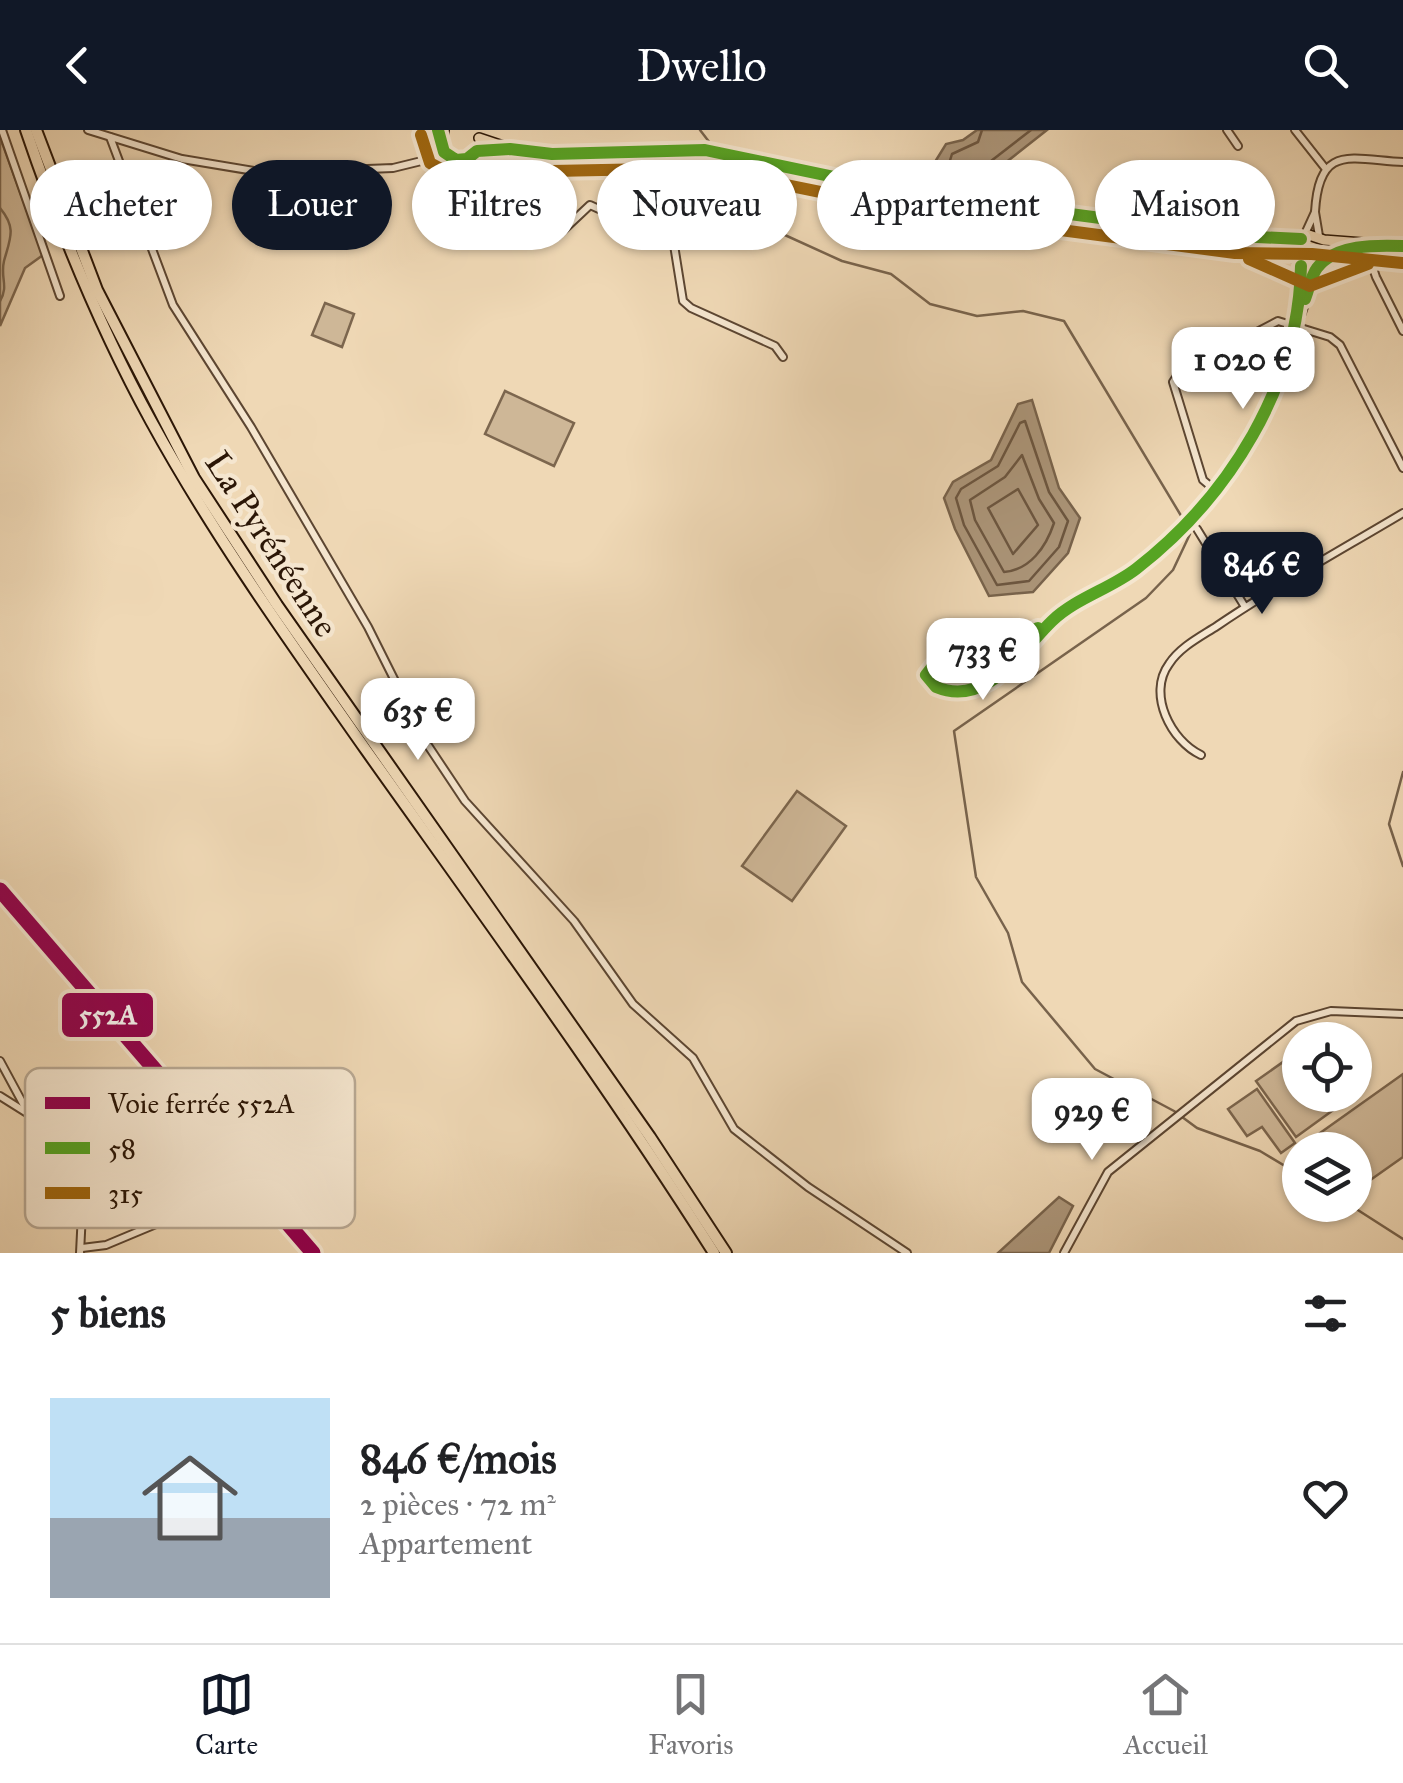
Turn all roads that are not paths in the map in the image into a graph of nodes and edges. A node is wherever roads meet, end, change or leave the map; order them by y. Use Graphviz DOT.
graph roads {
  1 [pos="2,130"];
  2 [pos="26,130"];
  3 [pos="36,130"];
  4 [pos="88,130"];
  5 [pos="1227,130"];
  6 [pos="1294,130"];
  7 [pos="478,134"];
  8 [pos="441,135"];
  9 [pos="110,137"];
  10 [pos="1238,146"];
  11 [pos="510,149"];
  12 [pos="474,154"];
  13 [pos="451,158"];
  14 [pos="421,160"];
  15 [pos="430,160"];
  16 [pos="473,160"];
  17 [pos="1403,162"];
  18 [pos="412,163"];
  19 [pos="1326,168"];
  20 [pos="1315,212"];
  21 [pos="1095,217"];
  22 [pos="577,218"];
  23 [pos="1275,237"];
  24 [pos="1302,238"];
  25 [pos="1321,238"];
  26 [pos="1370,246"];
  27 [pos="1403,246"];
  28 [pos="1270,250"];
  29 [pos="1328,258"];
  30 [pos="1299,262"];
  31 [pos="1316,268"];
  32 [pos="60,296"];
  33 [pos="1302,306"];
  34 [pos="1296,326"];
  35 [pos="1403,331"];
  36 [pos="782,357"];
  37 [pos="1403,468"];
  38 [pos="1214,490"];
  39 [pos="1403,513"];
  40 [pos="1197,529"];
  41 [pos="1245,607"];
  42 [pos="1048,624"];
  43 [pos="1202,755"];
  44 [pos="1403,1014"];
  45 [pos="0,1061"];
  46 [pos="0,1096"];
  47 [pos="25,1108"];
  48 [pos="25,1112"];
  49 [pos="147,1228"];
  50 [pos="81,1250"];
  51 [pos="714,1253"];
  52 [pos="726,1253"];
  53 [pos="907,1253"];
  54 [pos="1064,1253"];
  1 -- 32 [label="street"];
  2 -- 51 [label="highway, La Pyrénéenne"];
  3 -- 52 [label="highway, La Pyrénéenne"];
  4 -- 9 [label="street"];
  5 -- 10 [label="street"];
  6 -- 19 [label="street"];
  7 -- 11 [label="main road"];
  7 -- 12 [label="main road"];
  8 -- 13 [label="main road"];
  8 -- 14 [label="street"];
  9 -- 18 [label="street"];
  9 -- 53 [label="street"];
  11 -- 12 [label="main road"];
  11 -- 21 [label="main road"];
  12 -- 13 [label="main road"];
  12 -- 16 [label="street"];
  13 -- 15 [label="street"];
  17 -- 19 [label="street"];
  19 -- 20 [label="street"];
  20 -- 24 [label="street"];
  20 -- 25 [label="street"];
  22 -- 36 [label="street"];
  23 -- 24 [label="main road"];
  24 -- 25 [label="main road"];
  24 -- 30 [label="main road"];
  25 -- 26 [label="main road"];
  25 -- 29 [label="main road"];
  26 -- 27 [label="main road"];
  26 -- 29 [label="main road"];
  26 -- 35 [label="street"];
  28 -- 30 [label="main road"];
  29 -- 31 [label="main road"];
  30 -- 31 [label="main road"];
  30 -- 33 [label="street"];
  31 -- 33 [label="street"];
  33 -- 34 [label="street"];
  34 -- 37 [label="street"];
  34 -- 38 [label="street"];
  34 -- 38 [label="street"];
  38 -- 42 [label="street"];
  39 -- 41 [label="street"];
  40 -- 41 [label="street"];
  41 -- 43 [label="street"];
  42 -- 42 [label="street"];
  44 -- 54 [label="street"];
  45 -- 47 [label="street"];
  46 -- 48 [label="street"];
  49 -- 50 [label="street"];
}
